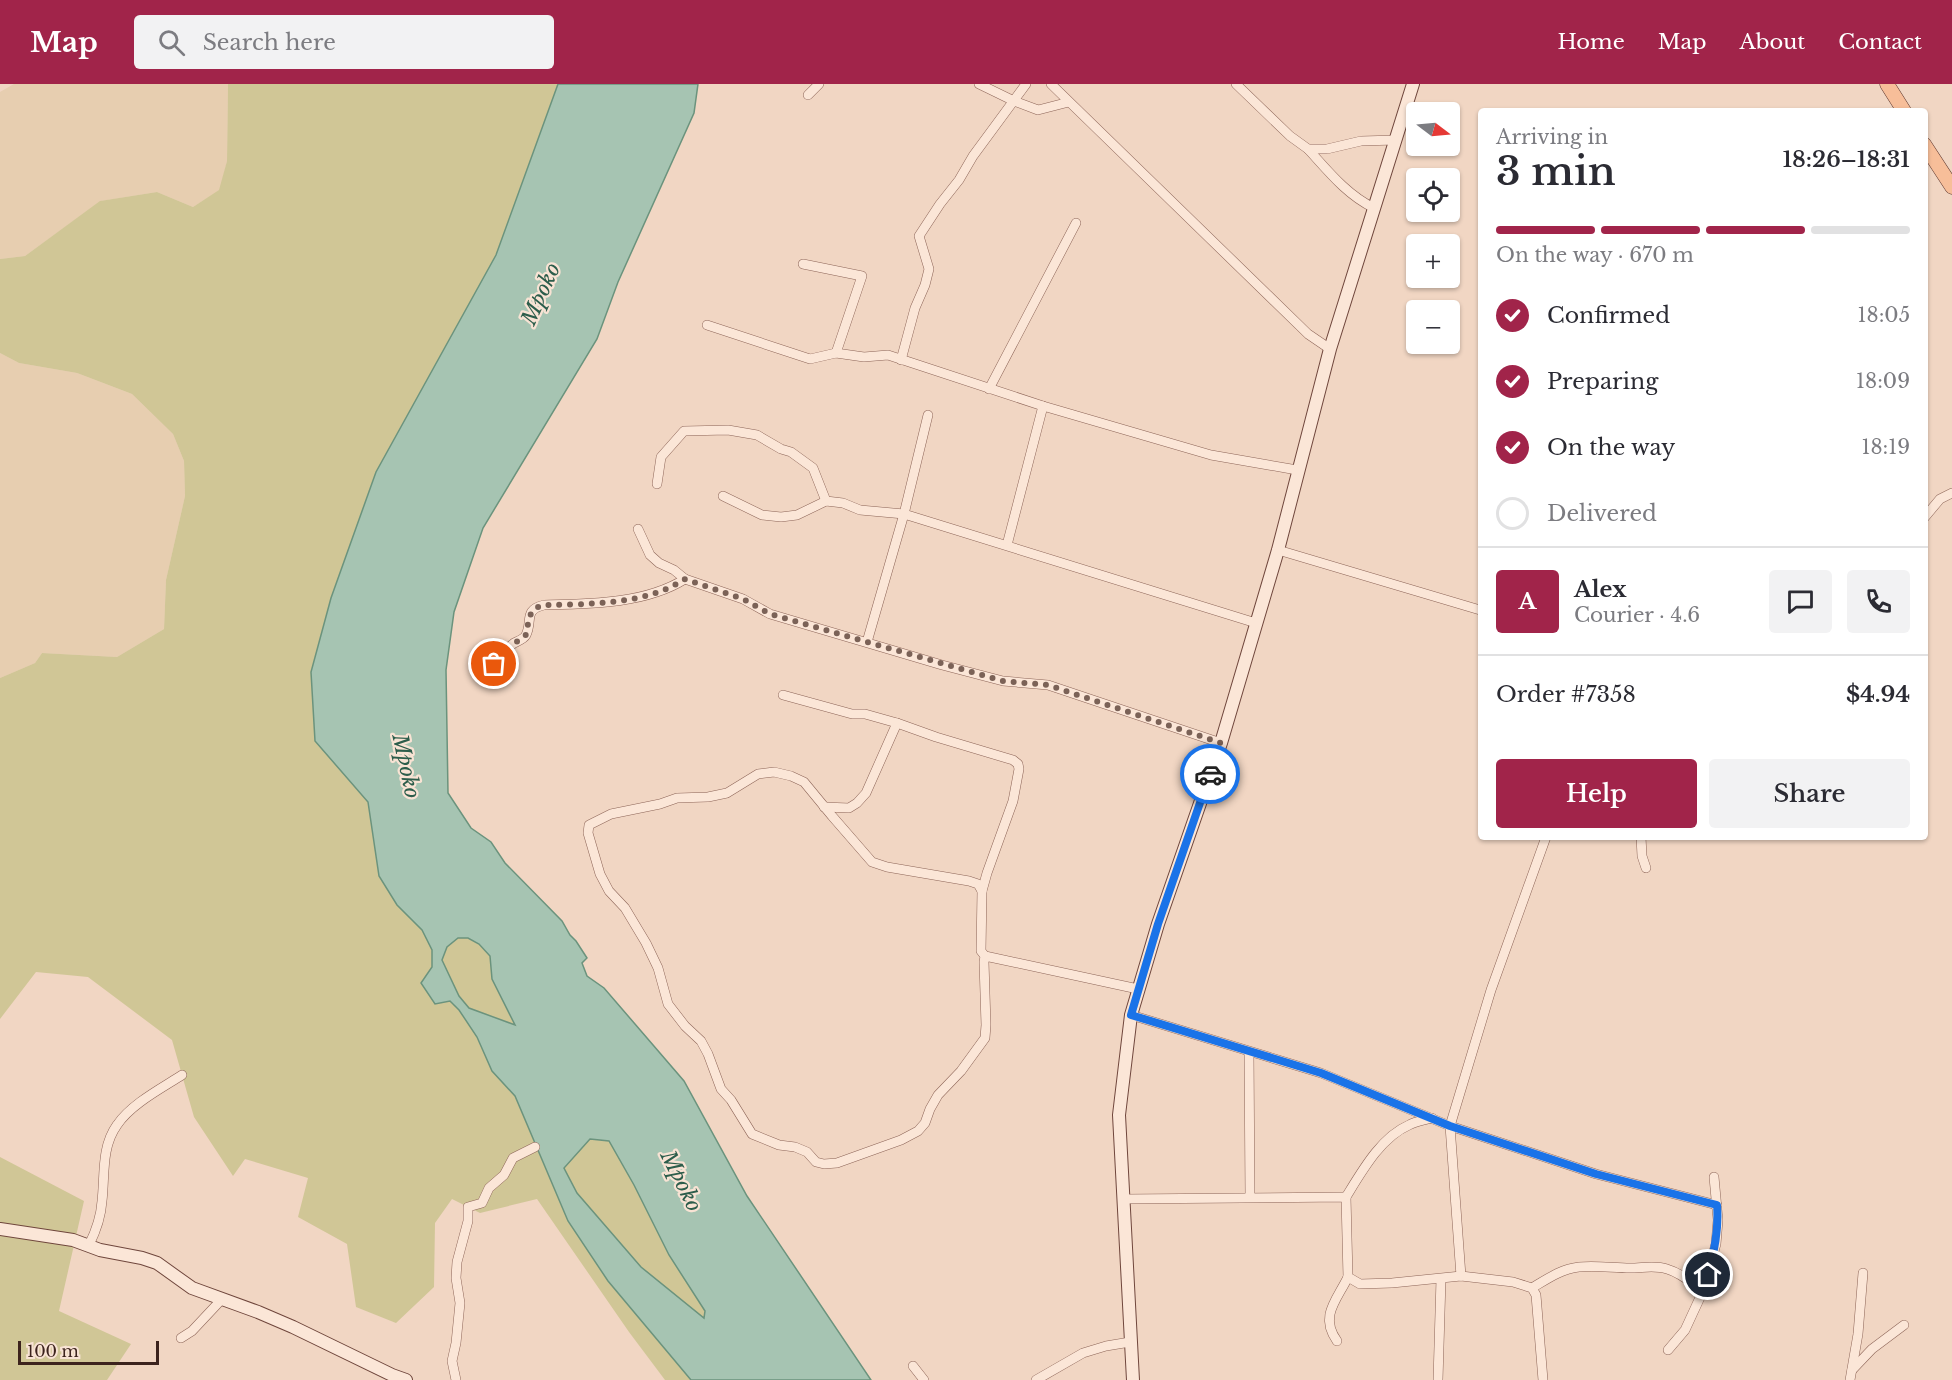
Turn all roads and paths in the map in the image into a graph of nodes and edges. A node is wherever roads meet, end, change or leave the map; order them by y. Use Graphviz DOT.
graph roads {
  1 [pos="819,84"];
  2 [pos="979,84"];
  3 [pos="1026,84"];
  4 [pos="1052,84"];
  5 [pos="1236,84"];
  6 [pos="1413,84"];
  7 [pos="1887,84"];
  8 [pos="808,95"];
  9 [pos="1014,101"];
  10 [pos="1069,102"];
  11 [pos="1902,108"];
  12 [pos="1396,140"];
  13 [pos="1308,149"];
  14 [pos="1928,150"];
  15 [pos="1952,187"];
  16 [pos="1374,208"];
  17 [pos="1076,223"];
  18 [pos="803,264"];
  19 [pos="707,326"];
  20 [pos="1330,349"];
  21 [pos="836,353"];
  22 [pos="901,360"];
  23 [pos="989,388"];
  24 [pos="1043,406"];
  25 [pos="928,415"];
  26 [pos="1297,470"];
  27 [pos="657,484"];
  28 [pos="1952,493"];
  29 [pos="723,496"];
  30 [pos="826,501"];
  31 [pos="1928,513"];
  32 [pos="904,514"];
  33 [pos="638,529"];
  34 [pos="1007,545"];
  35 [pos="1278,550"];
  36 [pos="685,579"];
  37 [pos="1478,609"];
  38 [pos="1256,623"];
  39 [pos="867,642"];
  40 [pos="494,664"];
  41 [pos="783,694"];
  42 [pos="897,723"];
  43 [pos="1221,743"];
  44 [pos="824,807"];
  45 [pos="1545,840"];
  46 [pos="1641,840"];
  47 [pos="1646,868"];
  48 [pos="982,891"];
  49 [pos="985,956"];
  50 [pos="1138,989"];
  51 [pos="1131,1015"];
  52 [pos="1249,1052"];
  53 [pos="182,1075"];
  54 [pos="1432,1118"];
  55 [pos="1450,1126"];
  56 [pos="535,1147"];
  57 [pos="1714,1177"];
  58 [pos="1250,1197"];
  59 [pos="1346,1197"];
  60 [pos="1123,1199"];
  61 [pos="1717,1205"];
  62 [pos="0,1229"];
  63 [pos="89,1245"];
  64 [pos="1863,1273"];
  65 [pos="1461,1276"];
  66 [pos="1348,1277"];
  67 [pos="1441,1279"];
  68 [pos="1532,1288"];
  69 [pos="1703,1291"];
  70 [pos="222,1299"];
  71 [pos="1904,1325"];
  72 [pos="181,1338"];
  73 [pos="1337,1341"];
  74 [pos="1130,1342"];
  75 [pos="1668,1350"];
  76 [pos="913,1366"];
  77 [pos="1852,1370"];
  78 [pos="391,1378"];
  79 [pos="406,1380"];
  80 [pos="456,1380"];
  81 [pos="924,1380"];
  82 [pos="1036,1380"];
  83 [pos="1133,1380"];
  84 [pos="1438,1380"];
  85 [pos="1543,1380"];
  86 [pos="1850,1380"];
  1 -- 8 [label="street"];
  2 -- 9 [label="street"];
  3 -- 9 [label="street"];
  4 -- 10 [label="street"];
  5 -- 13 [label="street"];
  6 -- 12 [label="street"];
  7 -- 11 [label="main road"];
  9 -- 10 [label="street"];
  9 -- 22 [label="street"];
  10 -- 20 [label="street"];
  12 -- 13 [label="street"];
  12 -- 16 [label="street"];
  13 -- 16 [label="street"];
  14 -- 15 [label="main road"];
  16 -- 20 [label="street"];
  17 -- 23 [label="street"];
  18 -- 21 [label="street"];
  19 -- 21 [label="street"];
  20 -- 26 [label="street"];
  21 -- 22 [label="street"];
  22 -- 23 [label="street"];
  23 -- 24 [label="street"];
  24 -- 26 [label="street"];
  24 -- 34 [label="street"];
  25 -- 32 [label="street"];
  26 -- 35 [label="street"];
  27 -- 30 [label="street"];
  28 -- 31 [label="street"];
  29 -- 30 [label="street"];
  30 -- 32 [label="street"];
  32 -- 34 [label="street"];
  32 -- 39 [label="street"];
  33 -- 36 [label="street"];
  34 -- 38 [label="street"];
  35 -- 37 [label="street"];
  35 -- 38 [label="street"];
  36 -- 39 [label="street"];
  36 -- 40 [label="street"];
  38 -- 43 [label="street"];
  39 -- 43 [label="street"];
  41 -- 42 [label="street"];
  42 -- 44 [label="street"];
  42 -- 48 [label="street"];
  43 -- 50 [label="street"];
  44 -- 48 [label="street"];
  44 -- 49 [label="street"];
  45 -- 55 [label="street"];
  46 -- 47 [label="street"];
  48 -- 49 [label="street"];
  49 -- 50 [label="street"];
  50 -- 51 [label="street"];
  51 -- 52 [label="street"];
  51 -- 60 [label="street"];
  52 -- 54 [label="street"];
  52 -- 58 [label="street"];
  53 -- 63 [label="street"];
  54 -- 55 [label="street"];
  54 -- 59 [label="street"];
  55 -- 61 [label="street"];
  55 -- 65 [label="street"];
  56 -- 80 [label="street"];
  57 -- 61 [label="street"];
  58 -- 59 [label="street"];
  58 -- 60 [label="street"];
  59 -- 66 [label="street"];
  60 -- 74 [label="street"];
  61 -- 69 [label="street"];
  62 -- 63 [label="street"];
  63 -- 70 [label="street"];
  64 -- 77 [label="street"];
  65 -- 67 [label="street"];
  65 -- 68 [label="street"];
  66 -- 67 [label="street"];
  66 -- 73 [label="street"];
  67 -- 84 [label="street"];
  68 -- 69 [label="street"];
  68 -- 85 [label="street"];
  69 -- 75 [label="street"];
  70 -- 72 [label="street"];
  70 -- 78 [label="street"];
  71 -- 77 [label="street"];
  74 -- 82 [label="street"];
  74 -- 83 [label="street"];
  76 -- 81 [label="street"];
  77 -- 86 [label="street"];
  78 -- 79 [label="street"];
}
